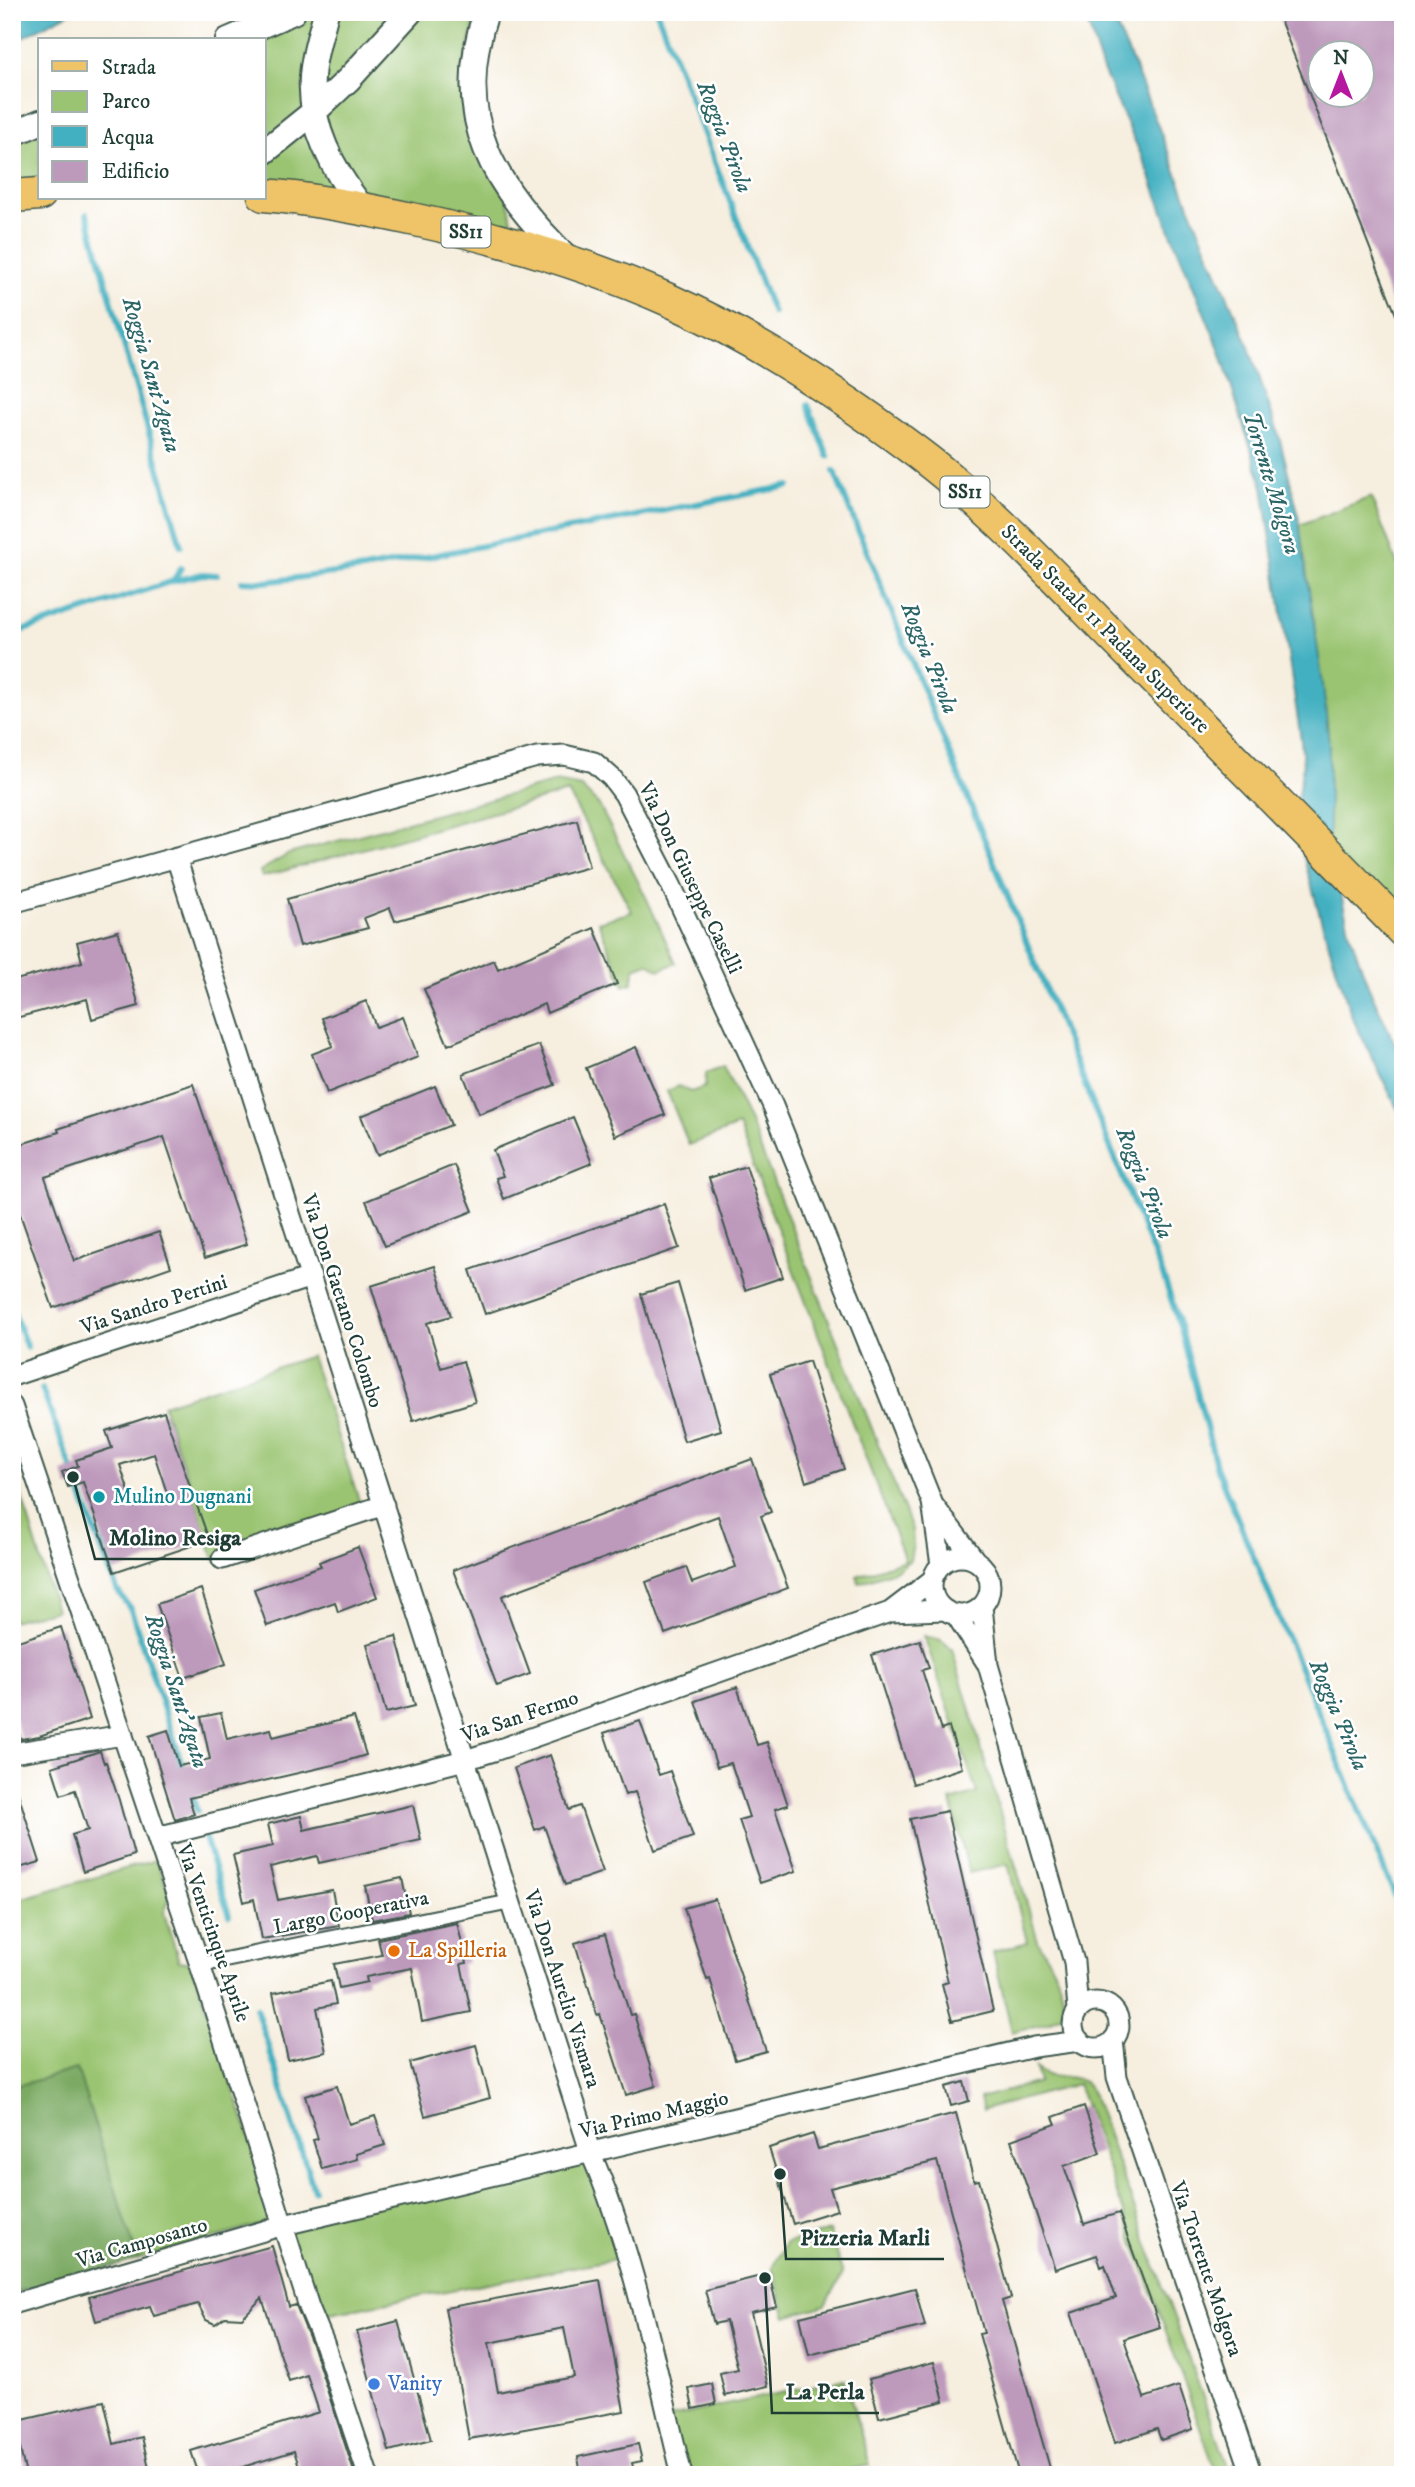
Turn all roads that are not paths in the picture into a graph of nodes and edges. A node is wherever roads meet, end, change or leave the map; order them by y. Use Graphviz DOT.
graph roads {
  1 [pos="293,12"];
  2 [pos="326,12"];
  3 [pos="410,12"];
  4 [pos="486,12"];
  5 [pos="233,38"];
  6 [pos="315,111"];
  7 [pos="38,123"];
  8 [pos="12,134"];
  9 [pos="266,150"];
  10 [pos="38,194"];
  11 [pos="266,194"];
  12 [pos="12,196"];
  13 [pos="362,208"];
  14 [pos="569,261"];
  15 [pos="176,857"];
  16 [pos="12,902"];
  17 [pos="1403,931"];
  18 [pos="310,1277"];
  19 [pos="12,1376"];
  20 [pos="12,1406"];
  21 [pos="932,1502"];
  22 [pos="384,1505"];
  23 [pos="222,1559"];
  24 [pos="975,1560"];
  25 [pos="936,1572"];
  26 [pos="982,1606"];
  27 [pos="890,1612"];
  28 [pos="950,1612"];
  29 [pos="988,1665"];
  30 [pos="123,1735"];
  31 [pos="12,1753"];
  32 [pos="465,1760"];
  33 [pos="156,1837"];
  34 [pos="511,1902"];
  35 [pos="1074,1962"];
  36 [pos="200,1965"];
  37 [pos="1100,2002"];
  38 [pos="1076,2014"];
  39 [pos="1097,2043"];
  40 [pos="1034,2047"];
  41 [pos="591,2154"];
  42 [pos="284,2225"];
  43 [pos="12,2304"];
  44 [pos="368,2475"];
  45 [pos="682,2475"];
  46 [pos="1252,2475"];
  1 -- 5 [label="street"];
  2 -- 6 [label="street"];
  3 -- 6 [label="street"];
  4 -- 14 [label="street"];
  6 -- 9 [label="street"];
  6 -- 13 [label="street"];
  7 -- 8 [label="street"];
  10 -- 12 [label="main road"];
  11 -- 13 [label="main road, Strada Statale 11 Padana Superiore"];
  13 -- 14 [label="main road, Strada Statale 11 Padana Superiore / SS11"];
  14 -- 17 [label="main road, Strada Statale 11 Padana Superiore / SS11"];
  15 -- 16 [label="street, Via Don Giuseppe Caselli"];
  15 -- 18 [label="street, Via Don Gaetano Colombo"];
  15 -- 21 [label="street, Via Don Giuseppe Caselli"];
  18 -- 19 [label="street, Via Sandro Pertini"];
  18 -- 22 [label="street, Via Don Gaetano Colombo"];
  20 -- 30 [label="street, Via Venticinque Aprile"];
  21 -- 24 [label="street, Via Don Giuseppe Caselli"];
  21 -- 25 [label="street, Via Don Giuseppe Caselli"];
  22 -- 23 [label="street"];
  22 -- 32 [label="street, Via Don Gaetano Colombo"];
  24 -- 25 [label="street"];
  24 -- 26 [label="street, Via Torrente Molgora"];
  25 -- 27 [label="street"];
  25 -- 28 [label="street, Via Torrente Molgora"];
  26 -- 28 [label="street"];
  26 -- 29 [label="street, Via Torrente Molgora"];
  27 -- 28 [label="street"];
  27 -- 32 [label="street, Via San Fermo"];
  28 -- 29 [label="street, Via Torrente Molgora"];
  29 -- 35 [label="street, Via Torrente Molgora"];
  30 -- 31 [label="street"];
  30 -- 33 [label="street, Via Venticinque Aprile"];
  32 -- 33 [label="street, Via San Fermo"];
  32 -- 34 [label="street, Via Don Aurelio Vismara"];
  33 -- 36 [label="street, Via Venticinque Aprile"];
  34 -- 36 [label="street, Largo Cooperativa"];
  34 -- 41 [label="street, Via Don Aurelio Vismara"];
  35 -- 37 [label="street, Via Torrente Molgora"];
  35 -- 38 [label="street, Via Torrente Molgora"];
  36 -- 42 [label="street, Via Venticinque Aprile"];
  37 -- 38 [label="street"];
  37 -- 39 [label="street, Via Torrente Molgora"];
  38 -- 39 [label="street, Via Torrente Molgora"];
  38 -- 40 [label="street, Via Primo Maggio"];
  39 -- 40 [label="street, Via Primo Maggio"];
  39 -- 46 [label="street, Via Torrente Molgora"];
  40 -- 41 [label="street, Via Primo Maggio"];
  41 -- 42 [label="street, Via Primo Maggio"];
  41 -- 45 [label="street, Via Don Aurelio Vismara"];
  42 -- 43 [label="street, Via Camposanto"];
  42 -- 44 [label="street, Via Venticinque Aprile"];
}
